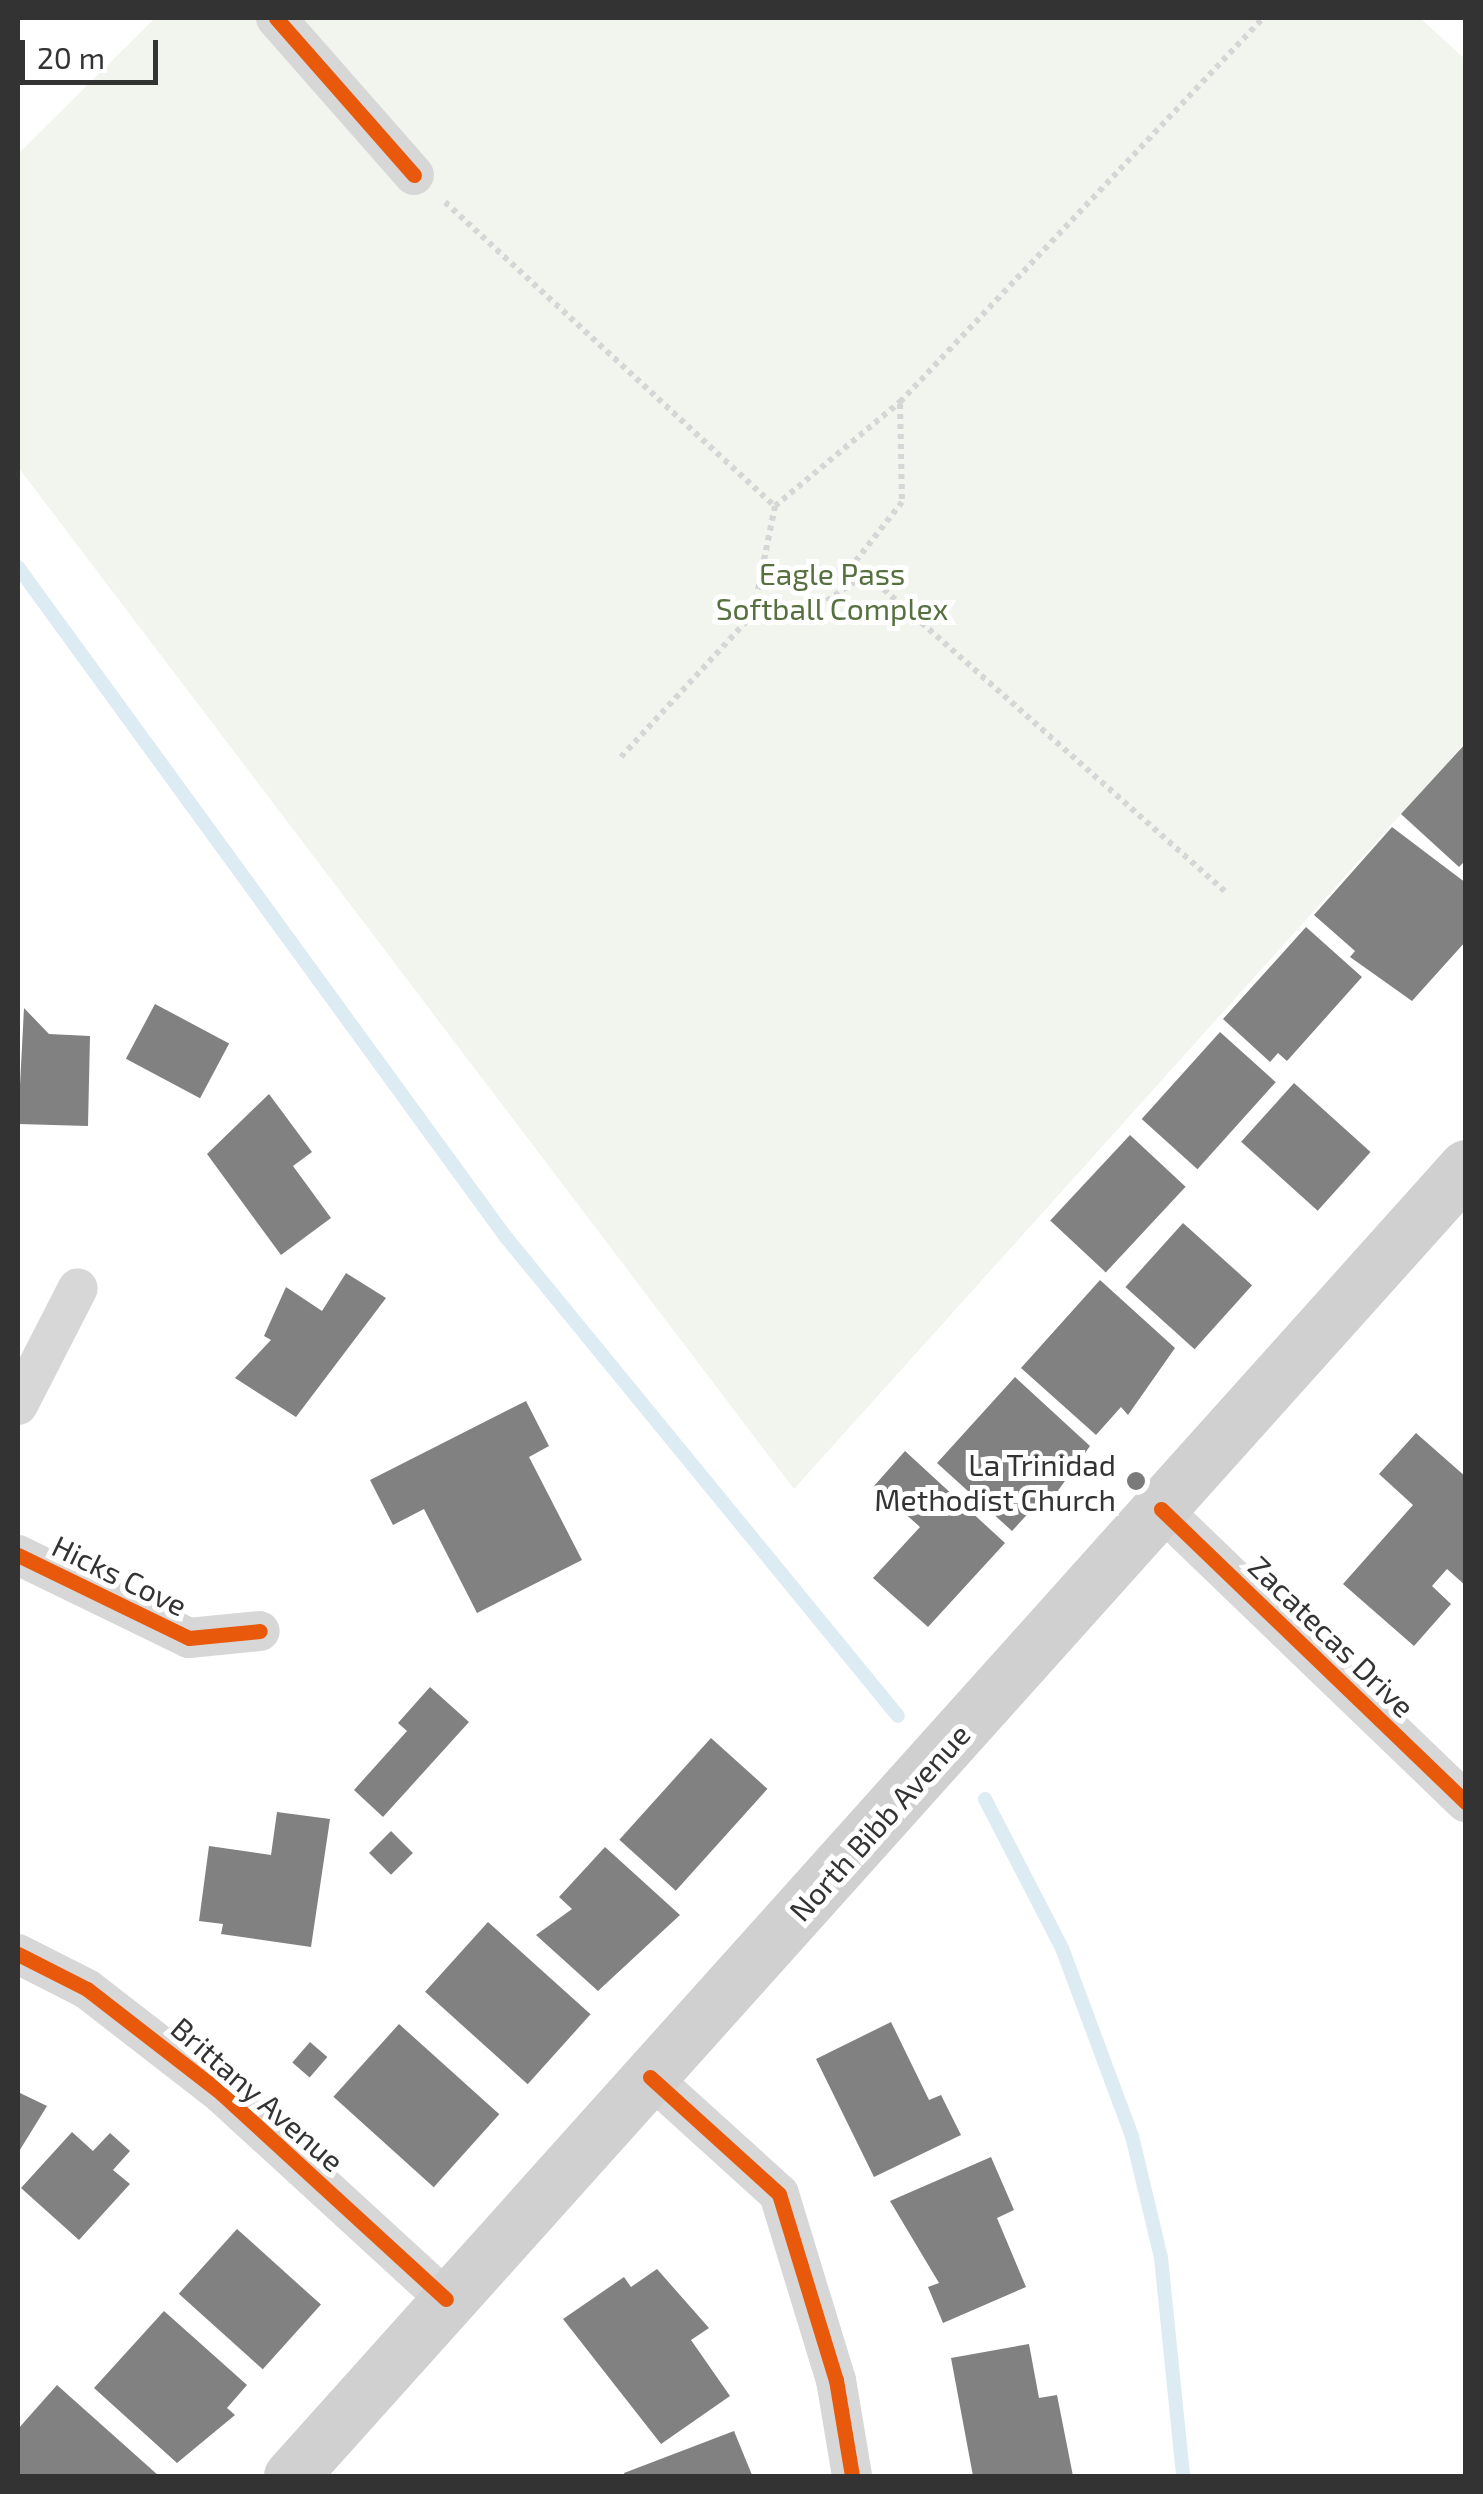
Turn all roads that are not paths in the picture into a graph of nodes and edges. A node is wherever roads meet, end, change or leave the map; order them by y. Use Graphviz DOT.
graph roads {
  1 [pos="276,18"];
  2 [pos="414,175"];
  3 [pos="1466,1167"];
  4 [pos="78,1288"];
  5 [pos="18,1405"];
  6 [pos="1161,1509"];
  7 [pos="18,1556"];
  8 [pos="260,1631"];
  9 [pos="1466,1802"];
  10 [pos="18,1954"];
  11 [pos="650,2077"];
  12 [pos="446,2299"];
  13 [pos="291,2476"];
  14 [pos="852,2476"];
  1 -- 2 [label="street"];
  3 -- 6 [label="main road, North Bibb Avenue"];
  4 -- 5 [label="street"];
  6 -- 9 [label="street, Zacatecas Drive"];
  6 -- 11 [label="main road, North Bibb Avenue"];
  7 -- 8 [label="street, Hicks Cove"];
  10 -- 12 [label="street, Brittany Avenue"];
  11 -- 12 [label="main road, North Bibb Avenue"];
  11 -- 14 [label="street"];
  12 -- 13 [label="main road, North Bibb Avenue"];
}
